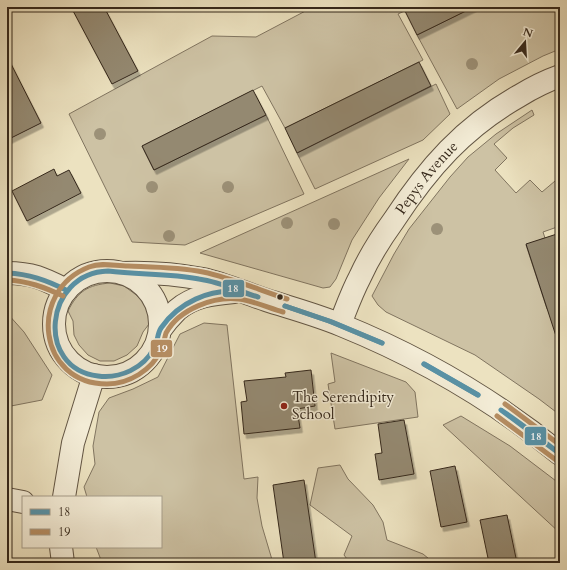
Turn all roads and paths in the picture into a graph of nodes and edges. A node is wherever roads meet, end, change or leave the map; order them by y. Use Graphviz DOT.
graph roads {
  1 [pos="560,76"];
  2 [pos="7,273"];
  3 [pos="122,273"];
  4 [pos="66,290"];
  5 [pos="241,292"];
  6 [pos="340,324"];
  7 [pos="160,330"];
  8 [pos="94,375"];
  9 [pos="560,454"];
  10 [pos="64,496"];
  11 [pos="7,499"];
  12 [pos="22,502"];
  13 [pos="61,548"];
  14 [pos="63,563"];
  1 -- 6 [label="street, Pepys Avenue"];
  2 -- 4 [label="street"];
  3 -- 4 [label="street"];
  3 -- 5 [label="street"];
  3 -- 7 [label="street"];
  4 -- 8 [label="street"];
  5 -- 6 [label="street"];
  5 -- 7 [label="street"];
  6 -- 9 [label="street"];
  7 -- 8 [label="street"];
  8 -- 10 [label="street"];
  11 -- 12 [label="street"];
  13 -- 14 [label="street"];
}
